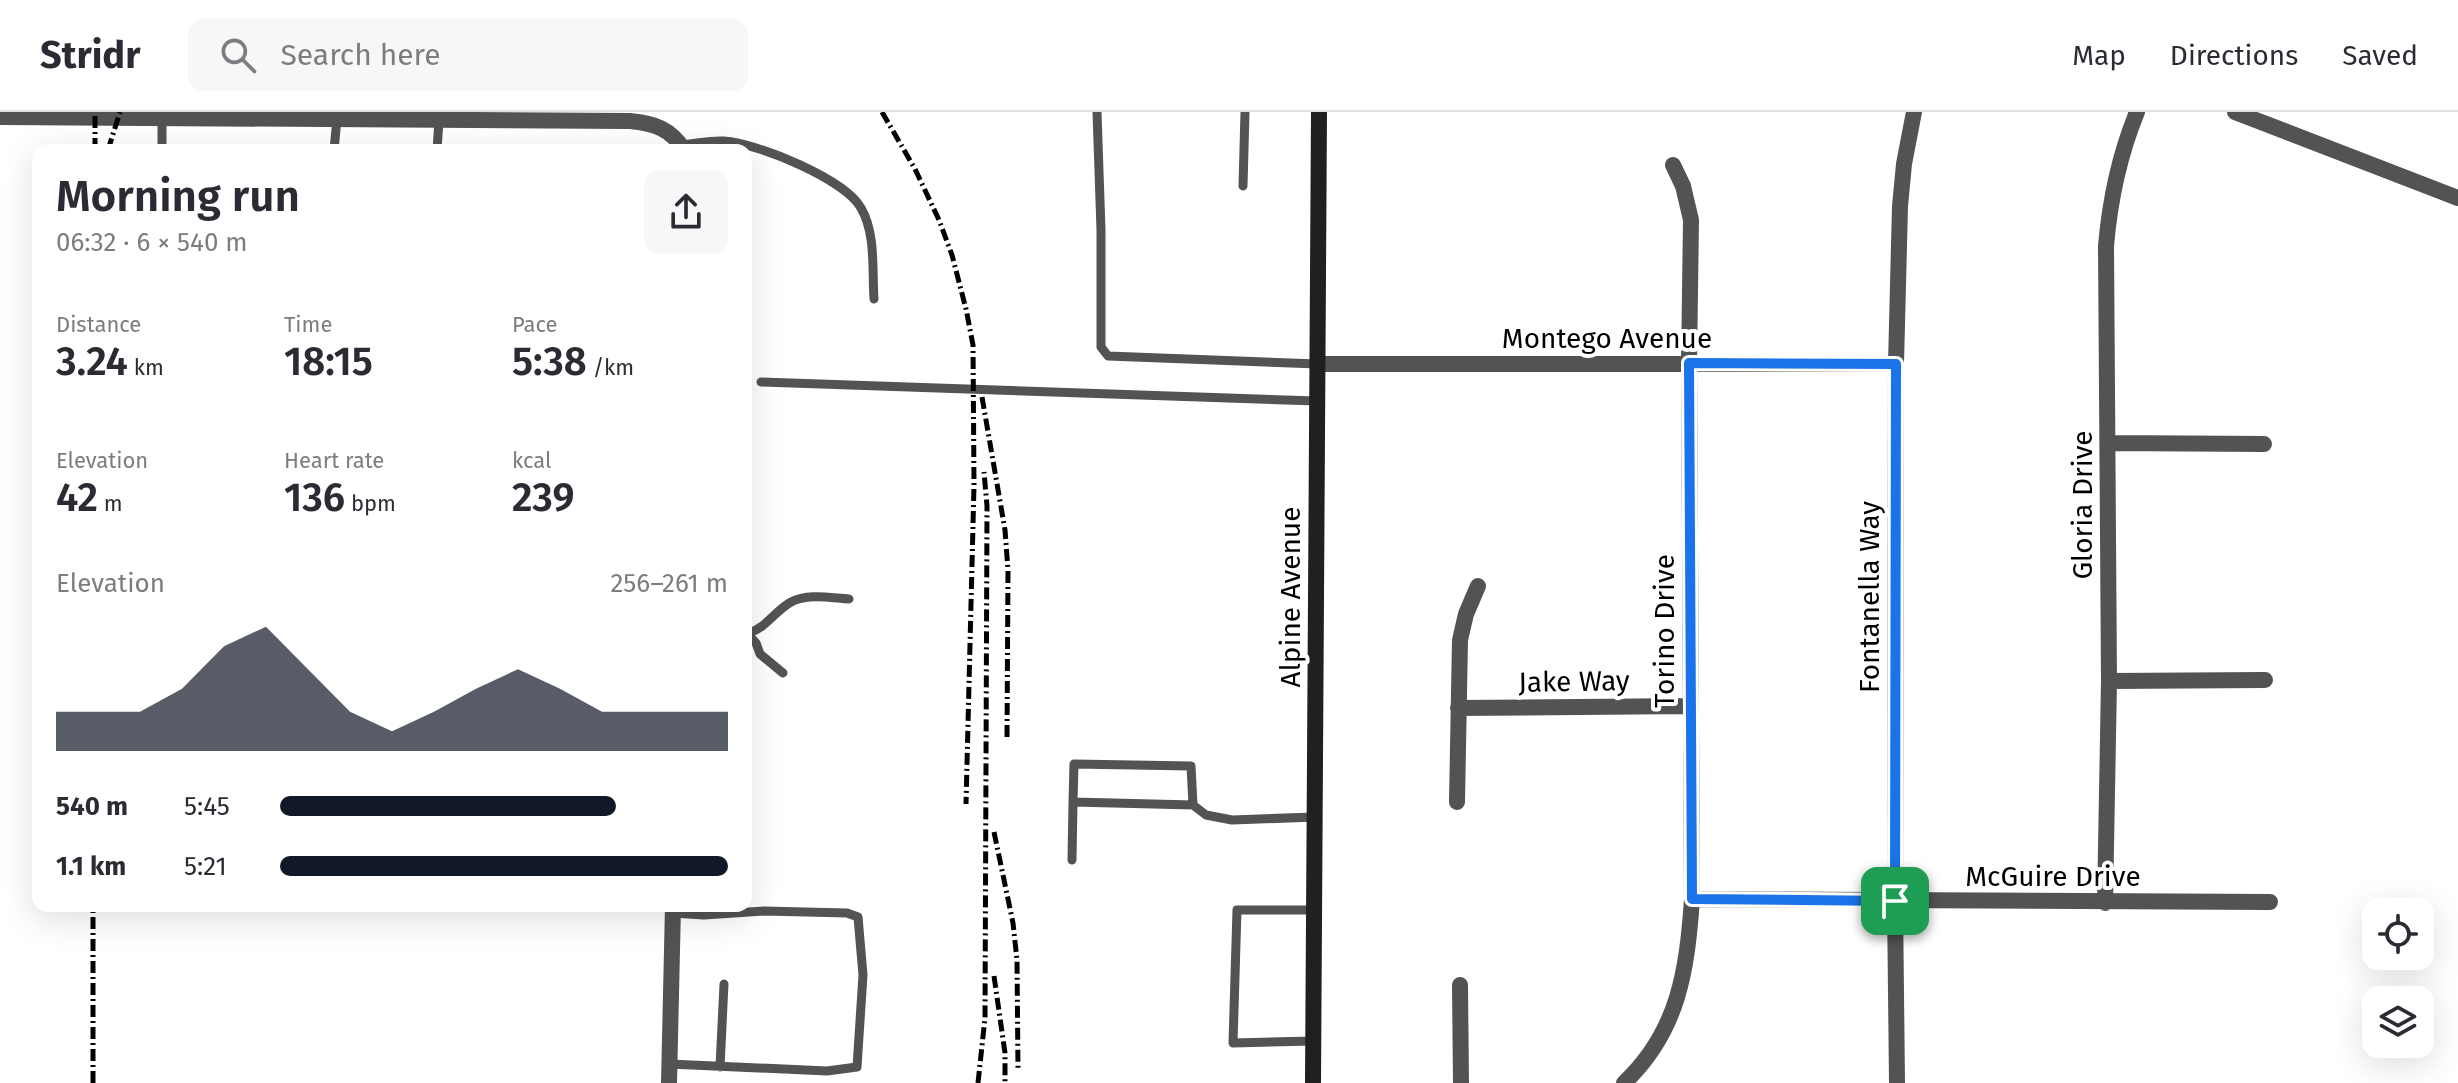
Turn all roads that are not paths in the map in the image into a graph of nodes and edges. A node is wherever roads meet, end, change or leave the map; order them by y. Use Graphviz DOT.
graph roads {
  1 [pos="1097,112"];
  2 [pos="1245,112"];
  3 [pos="1319,112"];
  4 [pos="1914,112"];
  5 [pos="2137,112"];
  6 [pos="2235,112"];
  7 [pos="51,115"];
  8 [pos="272,116"];
  9 [pos="472,116"];
  10 [pos="0,117"];
  11 [pos="162,118"];
  12 [pos="337,119"];
  13 [pos="439,120"];
  14 [pos="162,144"];
  15 [pos="335,144"];
  16 [pos="437,144"];
  17 [pos="680,144"];
  18 [pos="706,144"];
  19 [pos="742,144"];
  20 [pos="752,147"];
  21 [pos="1673,165"];
  22 [pos="1243,186"];
  23 [pos="2458,198"];
  24 [pos="874,299"];
  25 [pos="1689,363"];
  26 [pos="1318,364"];
  27 [pos="1896,364"];
  28 [pos="761,382"];
  29 [pos="1317,401"];
  30 [pos="2108,443"];
  31 [pos="2264,444"];
  32 [pos="1478,586"];
  33 [pos="849,599"];
  34 [pos="752,631"];
  35 [pos="752,640"];
  36 [pos="783,673"];
  37 [pos="2265,680"];
  38 [pos="2109,681"];
  39 [pos="1690,706"];
  40 [pos="1458,708"];
  41 [pos="1073,802"];
  42 [pos="1457,802"];
  43 [pos="1193,805"];
  44 [pos="1315,817"];
  45 [pos="1072,860"];
  46 [pos="1692,899"];
  47 [pos="1895,901"];
  48 [pos="2270,902"];
  49 [pos="2105,903"];
  50 [pos="1314,910"];
  51 [pos="673,912"];
  52 [pos="685,912"];
  53 [pos="749,912"];
  54 [pos="752,912"];
  55 [pos="724,984"];
  56 [pos="1460,985"];
  57 [pos="1313,1041"];
  58 [pos="669,1064"];
  59 [pos="720,1067"];
  60 [pos="669,1083"];
  61 [pos="1313,1083"];
  62 [pos="1461,1083"];
  63 [pos="1624,1083"];
  64 [pos="1897,1083"];
  1 -- 26 [label="lane"];
  2 -- 22 [label="lane"];
  3 -- 26 [label="street, Alpine Avenue"];
  4 -- 27 [label="street, Fontanella Way"];
  5 -- 30 [label="street, Gloria Drive"];
  6 -- 23 [label="street"];
  7 -- 10 [label="street"];
  7 -- 11 [label="street"];
  8 -- 11 [label="street"];
  8 -- 12 [label="street"];
  9 -- 13 [label="street"];
  9 -- 17 [label="street"];
  11 -- 14 [label="lane"];
  12 -- 13 [label="street"];
  12 -- 15 [label="lane"];
  13 -- 16 [label="lane"];
  18 -- 19 [label="lane"];
  20 -- 24 [label="lane"];
  21 -- 25 [label="street, Torino Drive"];
  25 -- 26 [label="street, Montego Avenue"];
  25 -- 27 [label="street, Montego Avenue"];
  25 -- 39 [label="street, Torino Drive"];
  26 -- 29 [label="street, Alpine Avenue"];
  27 -- 47 [label="street, Fontanella Way"];
  28 -- 29 [label="lane"];
  29 -- 44 [label="street, Alpine Avenue"];
  30 -- 31 [label="street"];
  30 -- 38 [label="street, Gloria Drive"];
  32 -- 40 [label="street"];
  33 -- 34 [label="lane"];
  35 -- 36 [label="lane"];
  37 -- 38 [label="street"];
  38 -- 49 [label="street, Gloria Drive"];
  39 -- 40 [label="street, Jake Way"];
  39 -- 46 [label="street, Torino Drive"];
  40 -- 42 [label="street"];
  41 -- 43 [label="lane"];
  41 -- 43 [label="lane"];
  41 -- 45 [label="lane"];
  43 -- 44 [label="lane"];
  44 -- 50 [label="street, Alpine Avenue"];
  46 -- 47 [label="street, McGuire Drive"];
  46 -- 63 [label="street, Torino Drive"];
  47 -- 49 [label="street, McGuire Drive"];
  47 -- 64 [label="street, Fontanella Way"];
  48 -- 49 [label="street, McGuire Drive"];
  50 -- 57 [label="street, Alpine Avenue"];
  50 -- 57 [label="lane"];
  51 -- 58 [label="street"];
  52 -- 53 [label="lane"];
  54 -- 59 [label="lane"];
  55 -- 59 [label="lane"];
  56 -- 62 [label="street"];
  57 -- 61 [label="street, Alpine Avenue"];
  58 -- 59 [label="lane"];
  58 -- 60 [label="street"];
}
